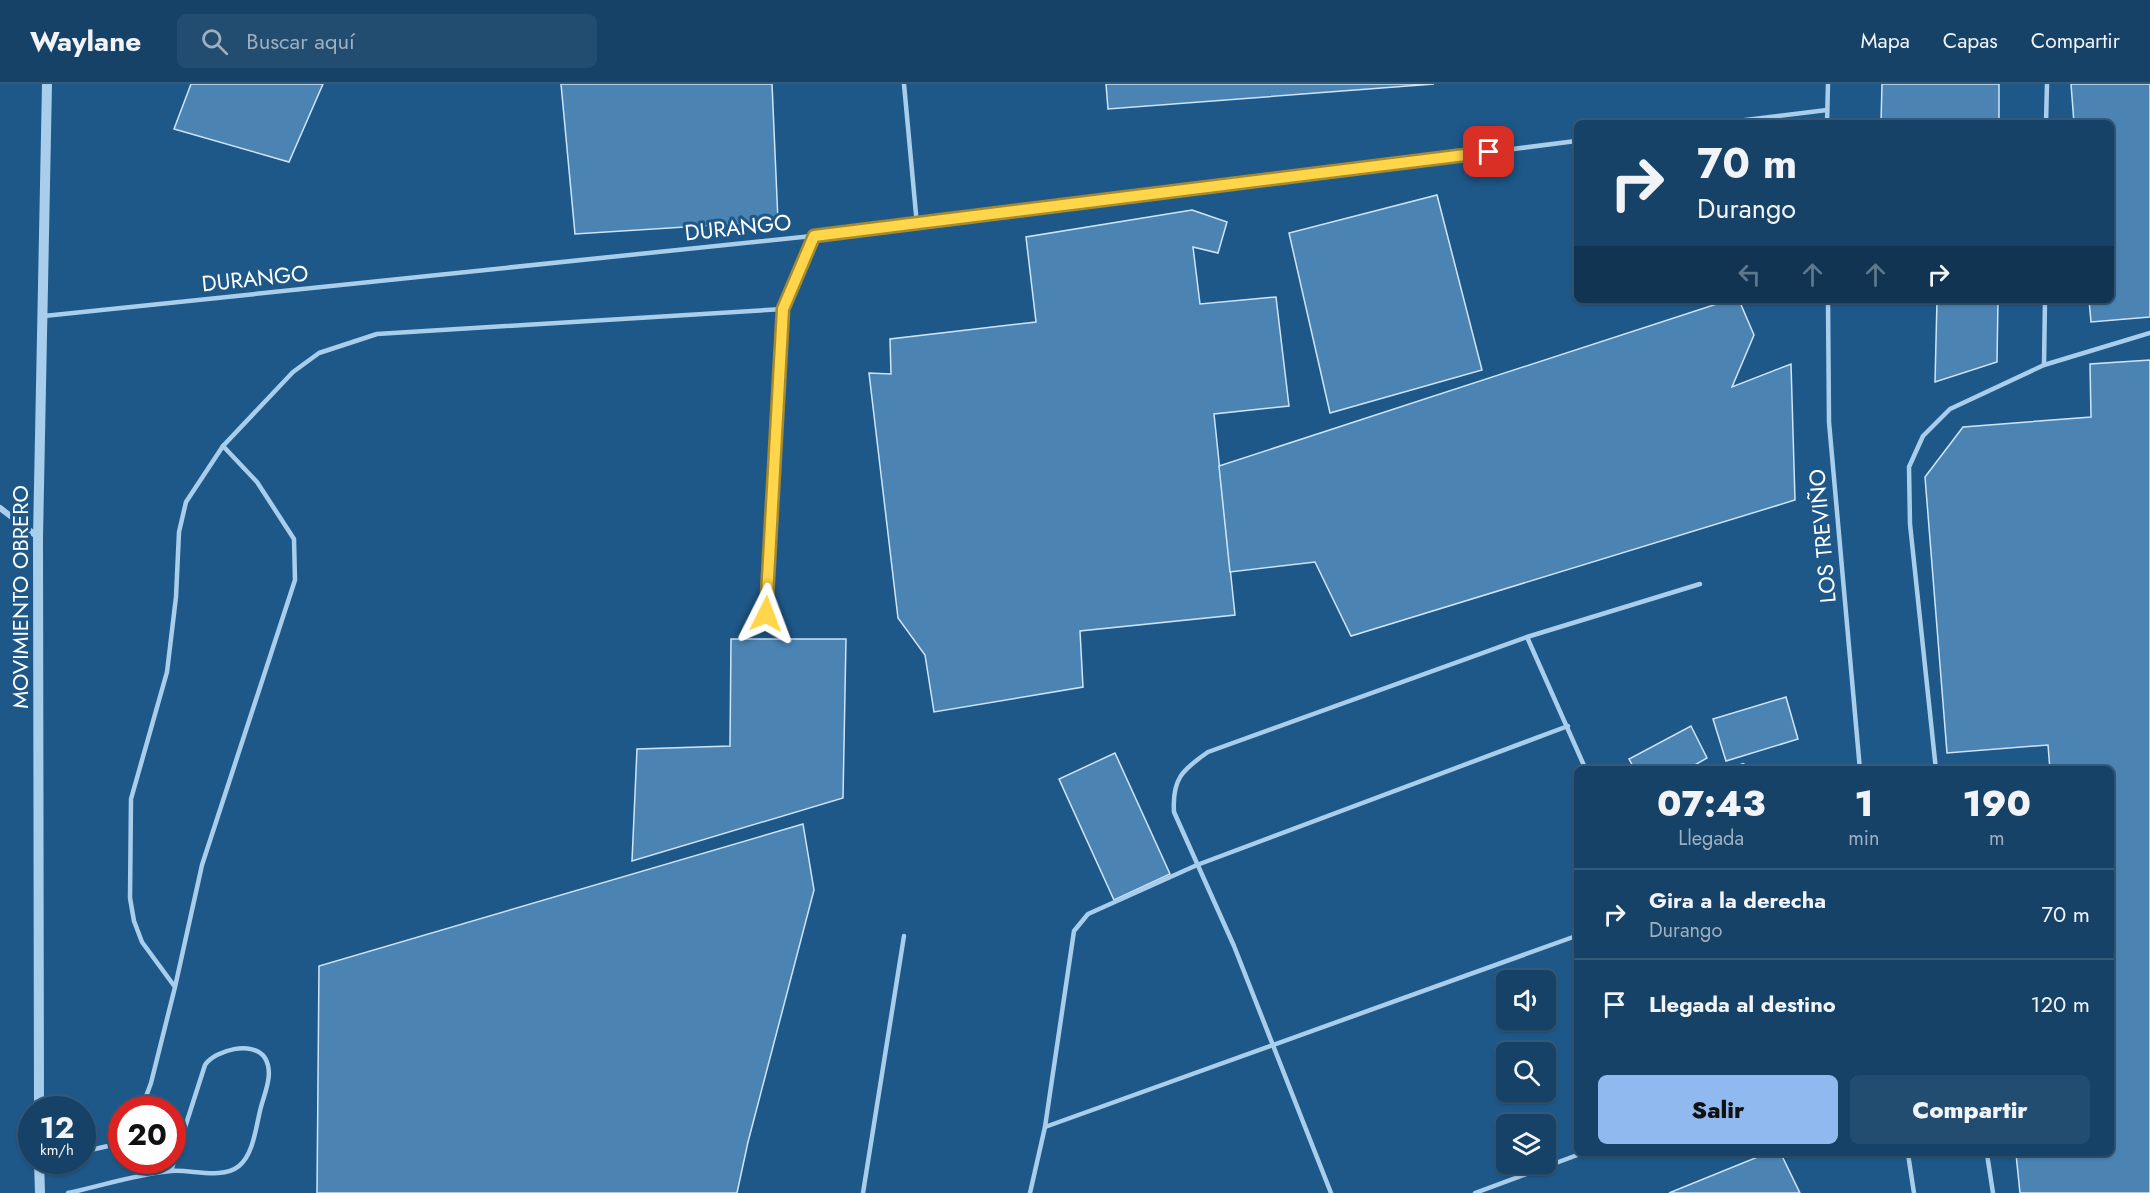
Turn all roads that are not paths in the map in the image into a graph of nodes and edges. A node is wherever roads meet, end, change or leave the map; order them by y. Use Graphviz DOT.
graph roads {
  1 [pos="47,84"];
  2 [pos="904,84"];
  3 [pos="1828,84"];
  4 [pos="2047,84"];
  5 [pos="1827,110"];
  6 [pos="1745,120"];
  7 [pos="1827,120"];
  8 [pos="2046,120"];
  9 [pos="1574,141"];
  10 [pos="917,225"];
  11 [pos="814,236"];
  12 [pos="1828,303"];
  13 [pos="2045,303"];
  14 [pos="783,309"];
  15 [pos="44,316"];
  16 [pos="2150,333"];
  17 [pos="2044,365"];
  18 [pos="223,446"];
  19 [pos="0,508"];
  20 [pos="38,537"];
  21 [pos="1700,584"];
  22 [pos="766,614"];
  23 [pos="1527,637"];
  24 [pos="1568,726"];
  25 [pos="1584,766"];
  26 [pos="1860,766"];
  27 [pos="1936,766"];
  28 [pos="1197,865"];
  29 [pos="904,936"];
  30 [pos="1574,937"];
  31 [pos="175,987"];
  32 [pos="1272,1044"];
  33 [pos="39,1096"];
  34 [pos="146,1096"];
  35 [pos="1045,1126"];
  36 [pos="1575,1156"];
  37 [pos="1908,1156"];
  38 [pos="1987,1156"];
  39 [pos="171,1171"];
  40 [pos="39,1174"];
  41 [pos="157,1174"];
  42 [pos="40,1193"];
  43 [pos="68,1193"];
  44 [pos="863,1193"];
  45 [pos="1030,1193"];
  46 [pos="1331,1193"];
  47 [pos="1475,1193"];
  48 [pos="1914,1193"];
  49 [pos="1993,1193"];
  1 -- 15 [label="street, MOVIMIENTO OBRERO"];
  2 -- 10 [label="lane"];
  3 -- 5 [label="lane"];
  4 -- 8 [label="lane"];
  5 -- 6 [label="lane"];
  5 -- 7 [label="lane"];
  9 -- 10 [label="lane, DURANGO"];
  10 -- 11 [label="lane, DURANGO"];
  11 -- 14 [label="lane"];
  11 -- 15 [label="lane, DURANGO"];
  12 -- 26 [label="lane, LOS TREVIÑO"];
  13 -- 17 [label="lane"];
  14 -- 18 [label="lane"];
  14 -- 22 [label="lane"];
  15 -- 20 [label="street, MOVIMIENTO OBRERO"];
  16 -- 17 [label="lane"];
  17 -- 27 [label="lane"];
  18 -- 31 [label="lane"];
  18 -- 31 [label="lane"];
  19 -- 20 [label="street"];
  20 -- 33 [label="street, MOVIMIENTO OBRERO"];
  21 -- 23 [label="lane"];
  23 -- 24 [label="lane"];
  23 -- 28 [label="lane"];
  24 -- 25 [label="lane"];
  24 -- 28 [label="lane"];
  28 -- 32 [label="lane"];
  28 -- 35 [label="lane"];
  29 -- 44 [label="lane"];
  30 -- 32 [label="lane"];
  31 -- 34 [label="lane"];
  32 -- 35 [label="lane"];
  32 -- 46 [label="lane"];
  35 -- 45 [label="lane"];
  36 -- 47 [label="lane"];
  37 -- 48 [label="lane"];
  38 -- 49 [label="lane"];
  39 -- 39 [label="lane"];
  40 -- 42 [label="street"];
  41 -- 43 [label="lane"];
}
